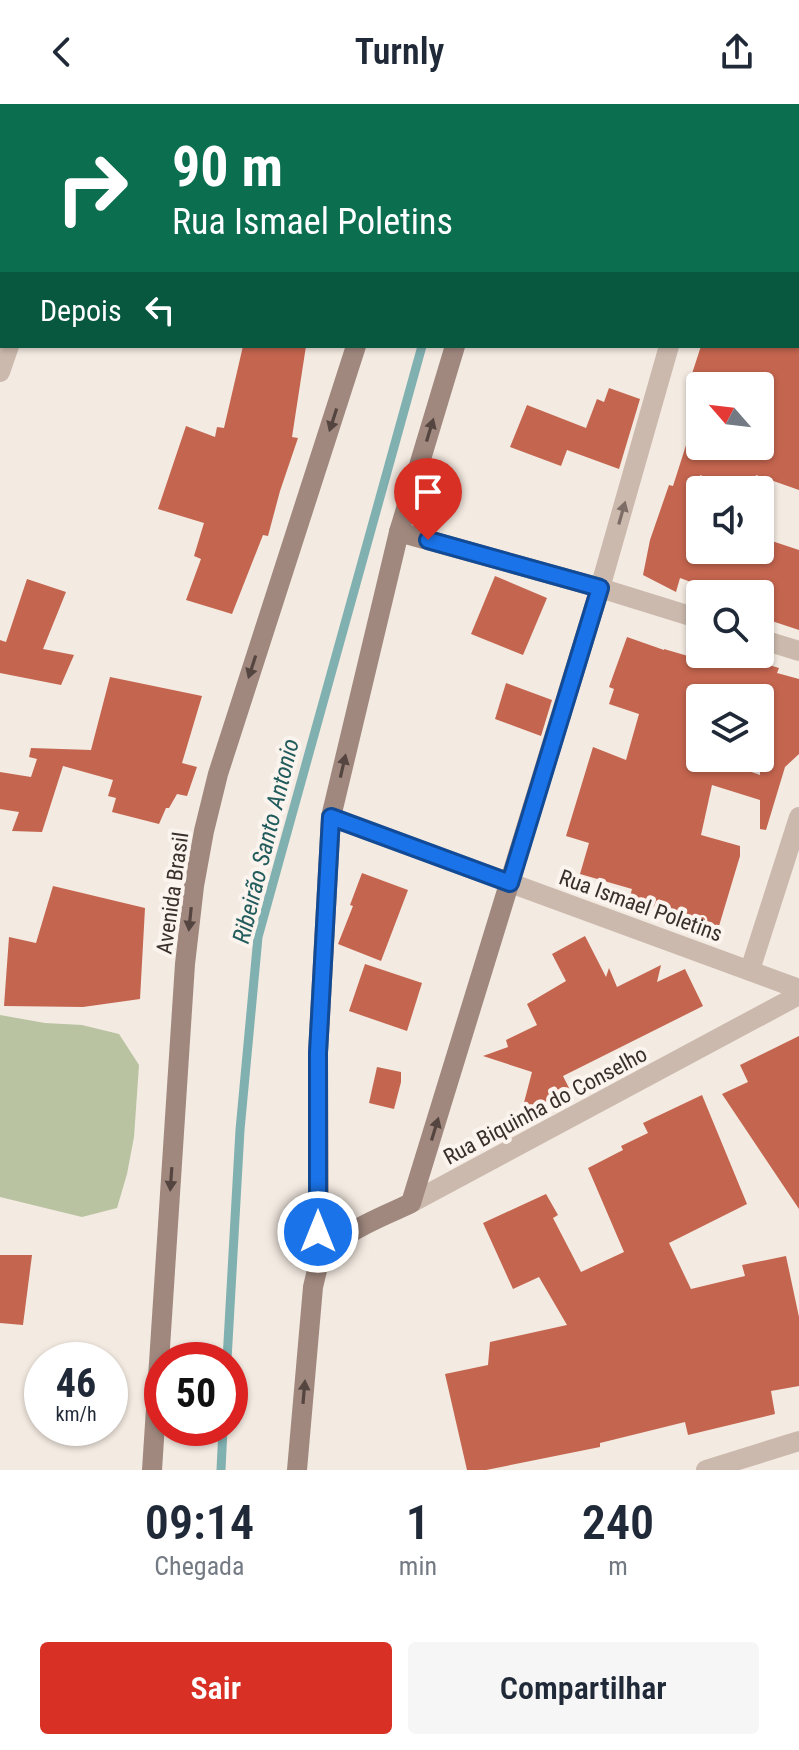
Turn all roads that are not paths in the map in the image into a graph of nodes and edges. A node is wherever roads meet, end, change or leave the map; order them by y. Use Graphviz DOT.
graph roads {
  1 [pos="8,348"];
  2 [pos="355,348"];
  3 [pos="454,348"];
  4 [pos="668,348"];
  5 [pos="0,372"];
  6 [pos="399,532"];
  7 [pos="600,588"];
  8 [pos="686,615"];
  9 [pos="774,643"];
  10 [pos="799,651"];
  11 [pos="331,817"];
  12 [pos="799,817"];
  13 [pos="510,883"];
  14 [pos="750,970"];
  15 [pos="799,989"];
  16 [pos="799,995"];
  17 [pos="411,1203"];
  18 [pos="319,1262"];
  19 [pos="799,1441"];
  20 [pos="152,1470"];
  21 [pos="297,1470"];
  22 [pos="706,1470"];
  1 -- 5 [label="street"];
  2 -- 20 [label="main road, Avenida Brasil, one-way"];
  6 -- 3 [label="main road, one-way"];
  7 -- 4 [label="street, one-way"];
  6 -- 7 [label="main road"];
  11 -- 6 [label="main road, one-way"];
  7 -- 8 [label="street"];
  7 -- 13 [label="main road"];
  9 -- 10 [label="street"];
  11 -- 13 [label="street, Rua Ismael Poletins"];
  11 -- 18 [label="main road"];
  12 -- 14 [label="street"];
  13 -- 14 [label="street, Rua Ismael Poletins"];
  17 -- 13 [label="main road, one-way"];
  14 -- 15 [label="street, Rua Ismael Poletins"];
  16 -- 17 [label="street, Rua Biquinha do Conselho"];
  17 -- 18 [label="main road, Rua Biquinha do Conselho"];
  21 -- 18 [label="main road, one-way"];
  19 -- 22 [label="street"];
}
